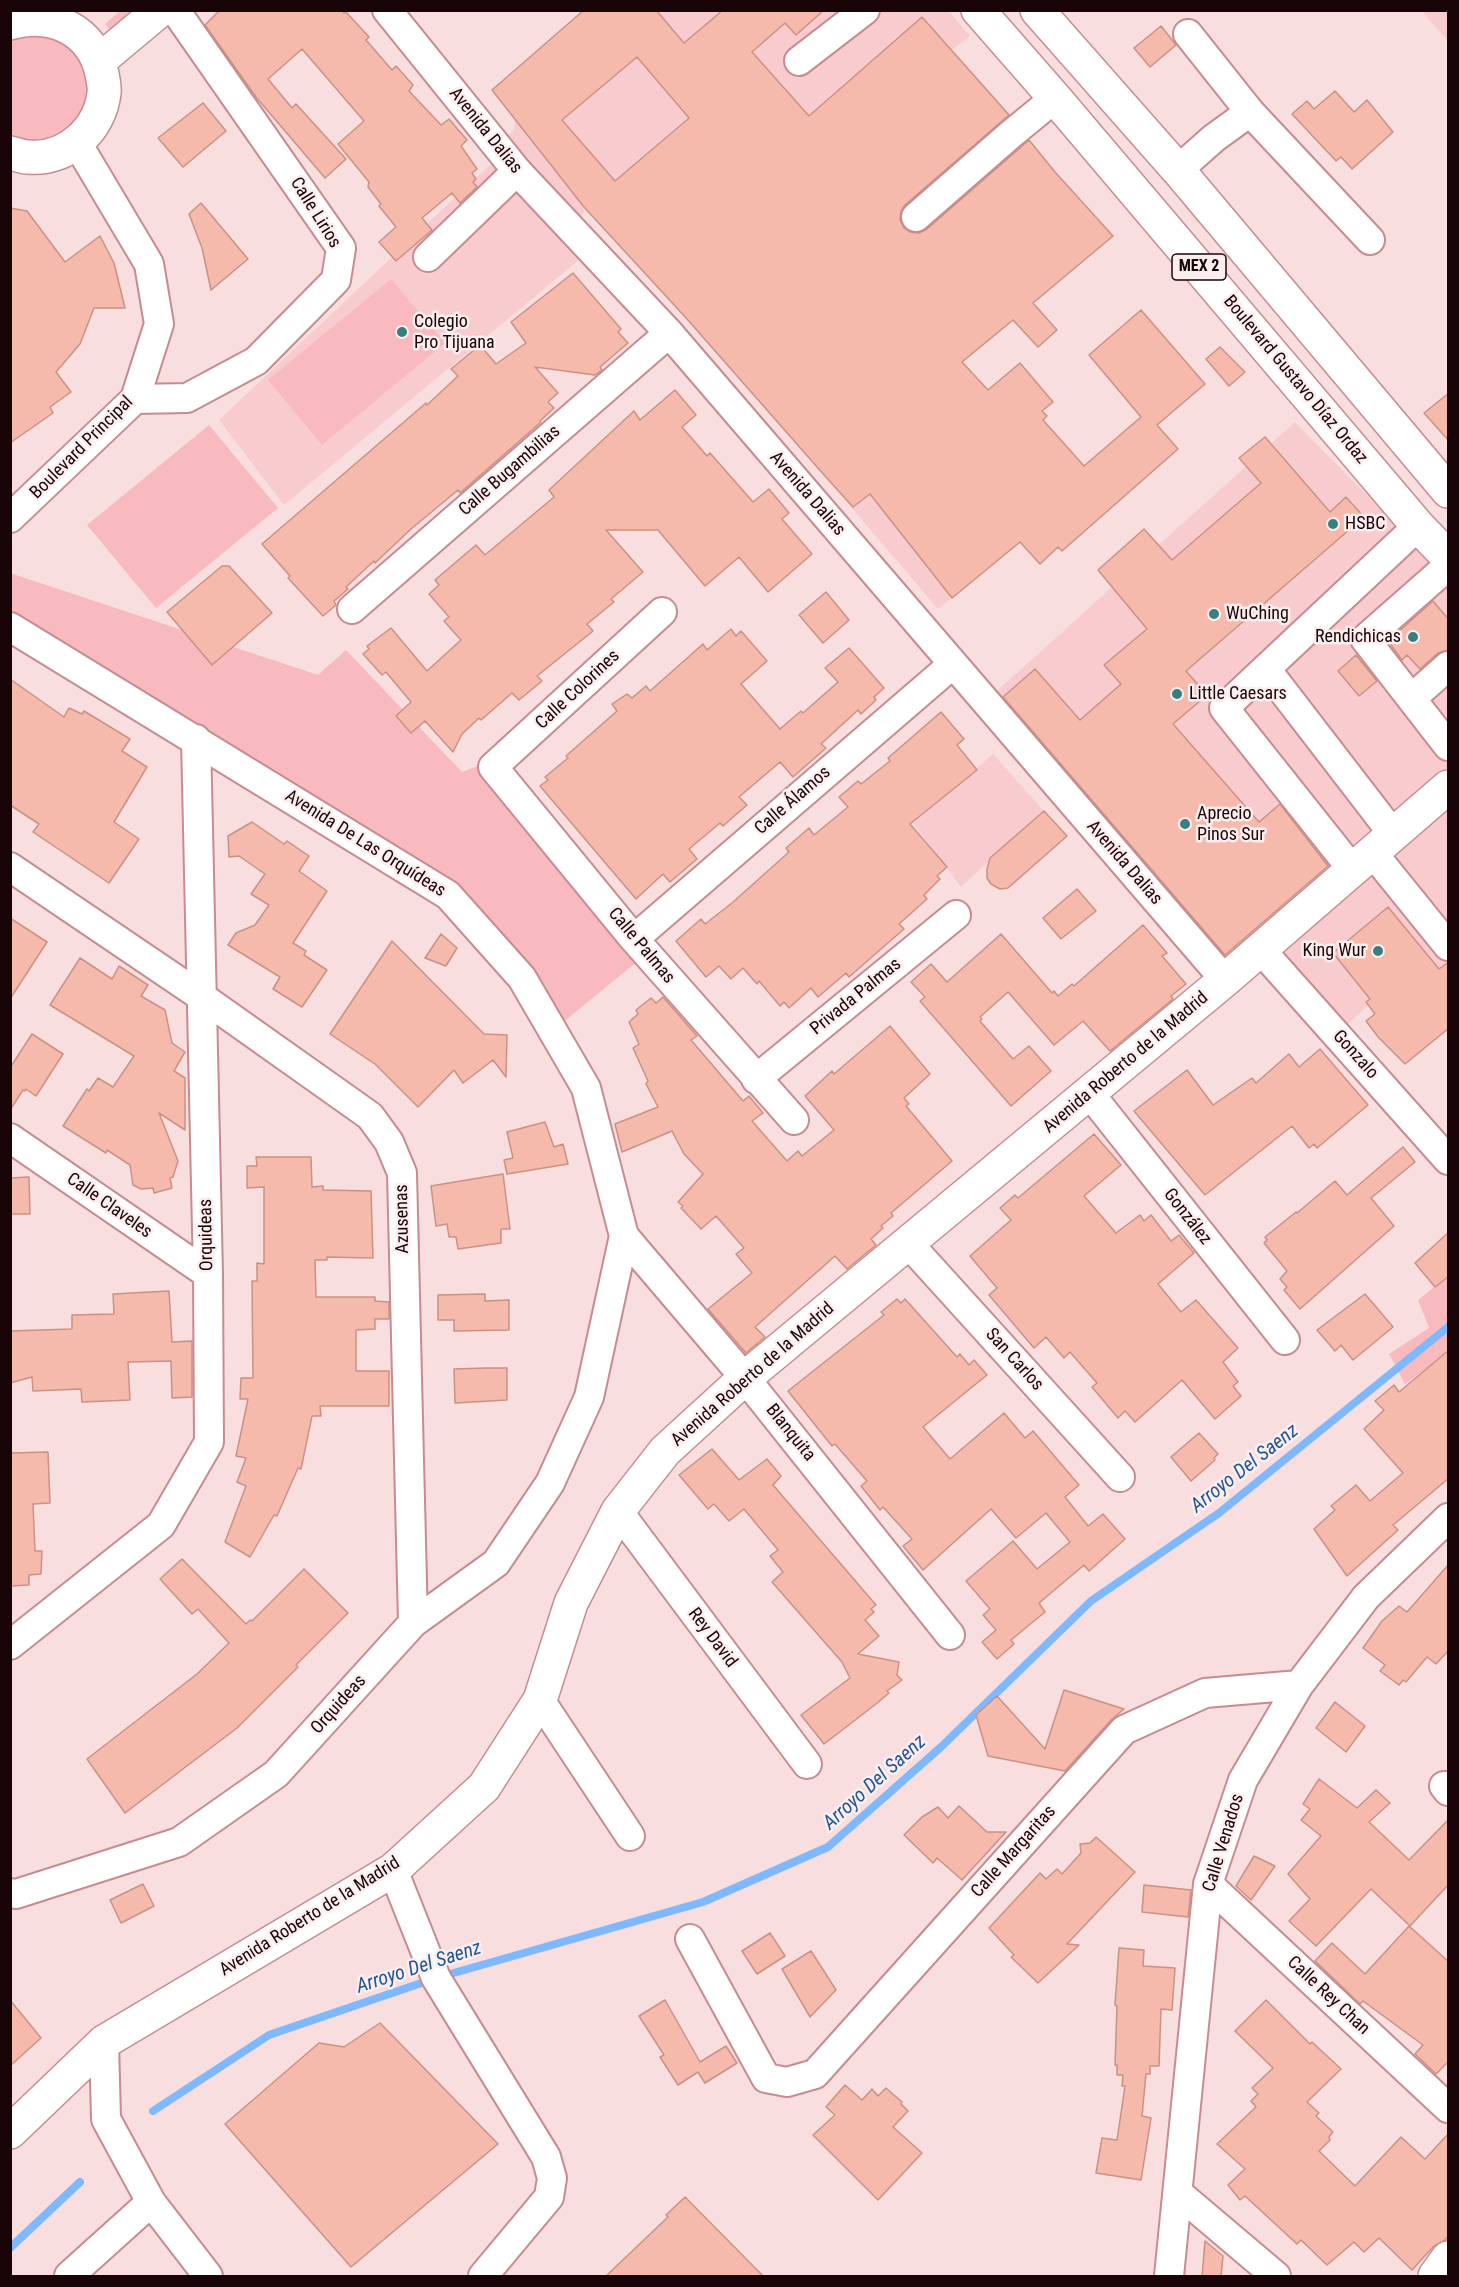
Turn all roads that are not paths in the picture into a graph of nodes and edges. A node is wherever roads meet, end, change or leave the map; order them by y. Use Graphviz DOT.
graph roads {
  1 [pos="160,10"];
  2 [pos="175,10"];
  3 [pos="387,10"];
  4 [pos="865,10"];
  5 [pos="978,10"];
  6 [pos="1037,10"];
  7 [pos="82,19"];
  8 [pos="10,23"];
  9 [pos="1188,34"];
  10 [pos="99,61"];
  11 [pos="799,61"];
  12 [pos="1055,98"];
  13 [pos="1250,111"];
  14 [pos="77,143"];
  15 [pos="10,153"];
  16 [pos="1178,170"];
  17 [pos="517,171"];
  18 [pos="916,217"];
  19 [pos="1370,240"];
  20 [pos="428,256"];
  21 [pos="669,333"];
  22 [pos="135,399"];
  23 [pos="1449,491"];
  24 [pos="10,518"];
  25 [pos="1418,525"];
  26 [pos="1449,557"];
  27 [pos="1449,566"];
  28 [pos="352,609"];
  29 [pos="662,612"];
  30 [pos="10,627"];
  31 [pos="953,664"];
  32 [pos="1449,666"];
  33 [pos="1266,669"];
  34 [pos="1412,698"];
  35 [pos="196,739"];
  36 [pos="1449,746"];
  37 [pos="493,767"];
  38 [pos="1449,787"];
  39 [pos="1372,852"];
  40 [pos="10,867"];
  41 [pos="956,915"];
  42 [pos="634,939"];
  43 [pos="1449,946"];
  44 [pos="1261,950"];
  45 [pos="1225,980"];
  46 [pos="202,997"];
  47 [pos="756,1079"];
  48 [pos="1090,1094"];
  49 [pos="794,1120"];
  50 [pos="10,1138"];
  51 [pos="1449,1160"];
  52 [pos="624,1236"];
  53 [pos="908,1244"];
  54 [pos="208,1274"];
  55 [pos="1285,1340"];
  56 [pos="745,1378"];
  57 [pos="1120,1477"];
  58 [pos="618,1511"];
  59 [pos="1449,1518"];
  60 [pos="414,1623"];
  61 [pos="950,1635"];
  62 [pos="10,1645"];
  63 [pos="1299,1685"];
  64 [pos="540,1700"];
  65 [pos="807,1764"];
  66 [pos="630,1836"];
  67 [pos="393,1870"];
  68 [pos="1208,1884"];
  69 [pos="10,1893"];
  70 [pos="690,1939"];
  71 [pos="104,2042"];
  72 [pos="1449,2108"];
  73 [pos="10,2132"];
  74 [pos="1178,2193"];
  75 [pos="151,2202"];
  76 [pos="1449,2258"];
  77 [pos="69,2277"];
  78 [pos="208,2277"];
  79 [pos="483,2277"];
  80 [pos="1169,2277"];
  81 [pos="1276,2277"];
  82 [pos="1435,2277"];
  1 -- 10 [label="main road"];
  2 -- 22 [label="street, Calle Lirios"];
  3 -- 17 [label="street, Avenida Dalias"];
  4 -- 11 [label="street"];
  5 -- 12 [label="main road, Boulevard Gustavo Díaz Ordaz / MEX 2"];
  6 -- 16 [label="main road, MEX 2"];
  7 -- 8 [label="main road"];
  7 -- 10 [label="main road"];
  9 -- 13 [label="street"];
  10 -- 14 [label="main road"];
  12 -- 18 [label="street"];
  12 -- 25 [label="main road, Boulevard Gustavo Díaz Ordaz / MEX 2"];
  13 -- 16 [label="street"];
  13 -- 19 [label="street"];
  14 -- 15 [label="main road"];
  14 -- 22 [label="street, Boulevard Principal"];
  16 -- 23 [label="main road, MEX 2"];
  17 -- 20 [label="street"];
  17 -- 21 [label="street, Avenida Dalias"];
  21 -- 28 [label="street, Calle Bugambilias"];
  21 -- 31 [label="street, Avenida Dalias"];
  22 -- 24 [label="street, Boulevard Principal"];
  25 -- 26 [label="main road, Boulevard Gustavo Díaz Ordaz / MEX 2"];
  25 -- 33 [label="street"];
  27 -- 34 [label="street"];
  29 -- 37 [label="street, Calle Colorines"];
  30 -- 35 [label="street, Avenida De Las Orquídeas"];
  31 -- 42 [label="street, Calle Álamos"];
  31 -- 45 [label="street, Avenida Dalias"];
  32 -- 34 [label="street"];
  33 -- 39 [label="street"];
  33 -- 39 [label="street"];
  34 -- 36 [label="street"];
  35 -- 46 [label="street, Orquideas"];
  35 -- 52 [label="street, Avenida De Las Orquídeas"];
  37 -- 42 [label="street, Calle Palmas"];
  38 -- 39 [label="main road, Avenida Roberto de la Madrid"];
  39 -- 43 [label="street"];
  39 -- 44 [label="main road, Avenida Roberto de la Madrid"];
  40 -- 46 [label="street, Azusenas"];
  41 -- 47 [label="street, Privada Palmas"];
  42 -- 47 [label="street, Calle Palmas"];
  44 -- 45 [label="main road, Avenida Roberto de la Madrid"];
  44 -- 51 [label="street, Gonzalo"];
  45 -- 48 [label="main road, Avenida Roberto de la Madrid"];
  46 -- 54 [label="street, Orquideas"];
  46 -- 60 [label="street, Azusenas"];
  47 -- 49 [label="street, Calle Palmas"];
  48 -- 53 [label="main road, Avenida Roberto de la Madrid"];
  48 -- 55 [label="street, González"];
  50 -- 54 [label="street, Calle Claveles"];
  52 -- 56 [label="street, Blanquita"];
  52 -- 60 [label="street, Orquideas"];
  53 -- 56 [label="main road, Avenida Roberto de la Madrid"];
  53 -- 57 [label="street, San Carlos"];
  54 -- 62 [label="street, Orquideas"];
  56 -- 58 [label="main road, Avenida Roberto de la Madrid"];
  56 -- 61 [label="street, Blanquita"];
  58 -- 64 [label="main road, Avenida Roberto de la Madrid"];
  58 -- 65 [label="street, Rey David"];
  59 -- 63 [label="street, Calle Venados"];
  60 -- 69 [label="street, Orquideas"];
  63 -- 68 [label="street, Calle Venados"];
  63 -- 70 [label="street, Calle Margaritas"];
  64 -- 66 [label="street"];
  64 -- 67 [label="main road, Avenida Roberto de la Madrid"];
  67 -- 71 [label="main road, Avenida Roberto de la Madrid"];
  67 -- 79 [label="street"];
  68 -- 72 [label="street, Calle Rey Chan"];
  68 -- 74 [label="street, Calle Venados"];
  71 -- 73 [label="main road, Avenida Roberto de la Madrid"];
  71 -- 75 [label="street"];
  74 -- 80 [label="street, Calle Venados"];
  74 -- 81 [label="street"];
  75 -- 77 [label="street"];
  75 -- 78 [label="street"];
  76 -- 82 [label="main road"];
}
